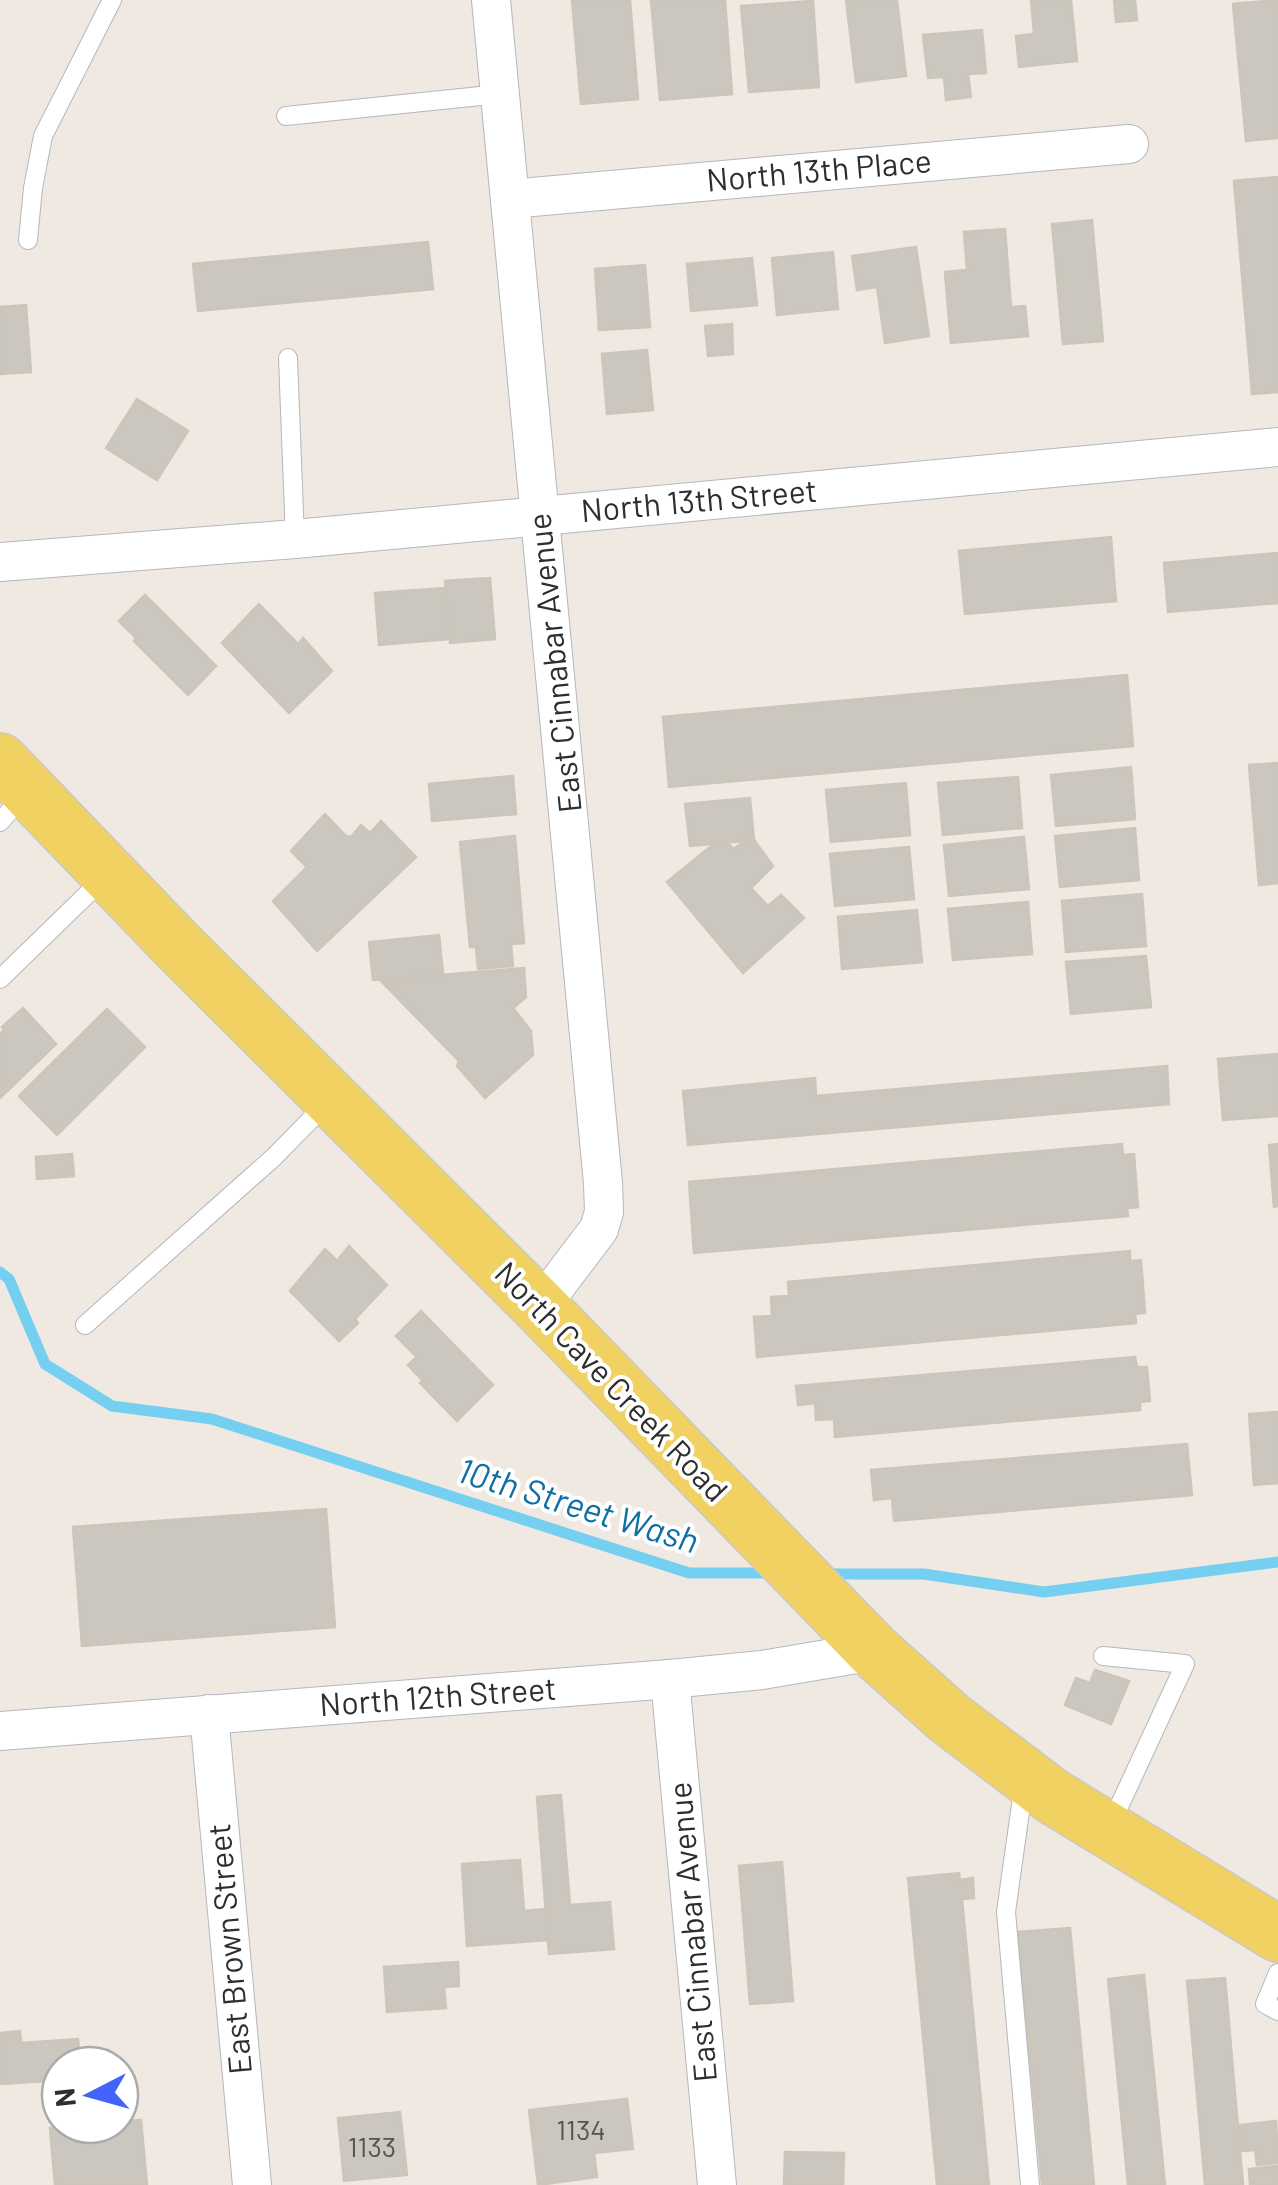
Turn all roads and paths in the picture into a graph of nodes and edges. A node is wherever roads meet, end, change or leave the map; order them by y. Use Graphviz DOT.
graph roads {
  1 [pos="112,0"];
  2 [pos="491,0"];
  3 [pos="500,94"];
  4 [pos="286,116"];
  5 [pos="1129,144"];
  6 [pos="510,198"];
  7 [pos="28,240"];
  8 [pos="288,358"];
  9 [pos="1278,447"];
  10 [pos="540,516"];
  11 [pos="294,539"];
  12 [pos="0,562"];
  13 [pos="10,791"];
  14 [pos="109,874"];
  15 [pos="0,978"];
  16 [pos="331,1099"];
  17 [pos="540,1307"];
  18 [pos="85,1325"];
  19 [pos="859,1635"];
  20 [pos="1103,1656"];
  21 [pos="670,1679"];
  22 [pos="209,1714"];
  23 [pos="0,1731"];
  24 [pos="1026,1776"];
  25 [pos="1108,1831"];
  26 [pos="1278,1934"];
  27 [pos="1278,1973"];
  28 [pos="1278,2011"];
  29 [pos="252,2185"];
  30 [pos="717,2185"];
  31 [pos="1030,2185"];
  1 -- 7 [label="lane"];
  2 -- 3 [label="street, East Cinnabar Avenue"];
  3 -- 4 [label="lane"];
  3 -- 6 [label="street, East Cinnabar Avenue"];
  5 -- 6 [label="street, North 13th Place"];
  6 -- 10 [label="street, East Cinnabar Avenue"];
  8 -- 11 [label="lane"];
  9 -- 10 [label="street, North 13th Street"];
  10 -- 11 [label="street, North 13th Street"];
  10 -- 17 [label="street, East Cinnabar Avenue"];
  11 -- 12 [label="street, North 13th Street"];
  13 -- 14 [label="main road, North Cave Creek Road"];
  14 -- 15 [label="lane"];
  14 -- 16 [label="main road, North Cave Creek Road"];
  16 -- 17 [label="main road, North Cave Creek Road"];
  16 -- 18 [label="lane"];
  17 -- 19 [label="main road, North Cave Creek Road"];
  19 -- 21 [label="street, North 12th Street"];
  19 -- 24 [label="main road, North Cave Creek Road"];
  20 -- 25 [label="lane"];
  21 -- 22 [label="street, North 12th Street"];
  21 -- 30 [label="street, East Cinnabar Avenue"];
  22 -- 23 [label="street, North 12th Street"];
  22 -- 29 [label="street, East Brown Street"];
  24 -- 25 [label="main road, North Cave Creek Road"];
  24 -- 31 [label="lane"];
  25 -- 26 [label="main road, North Cave Creek Road"];
  27 -- 28 [label="lane"];
}
